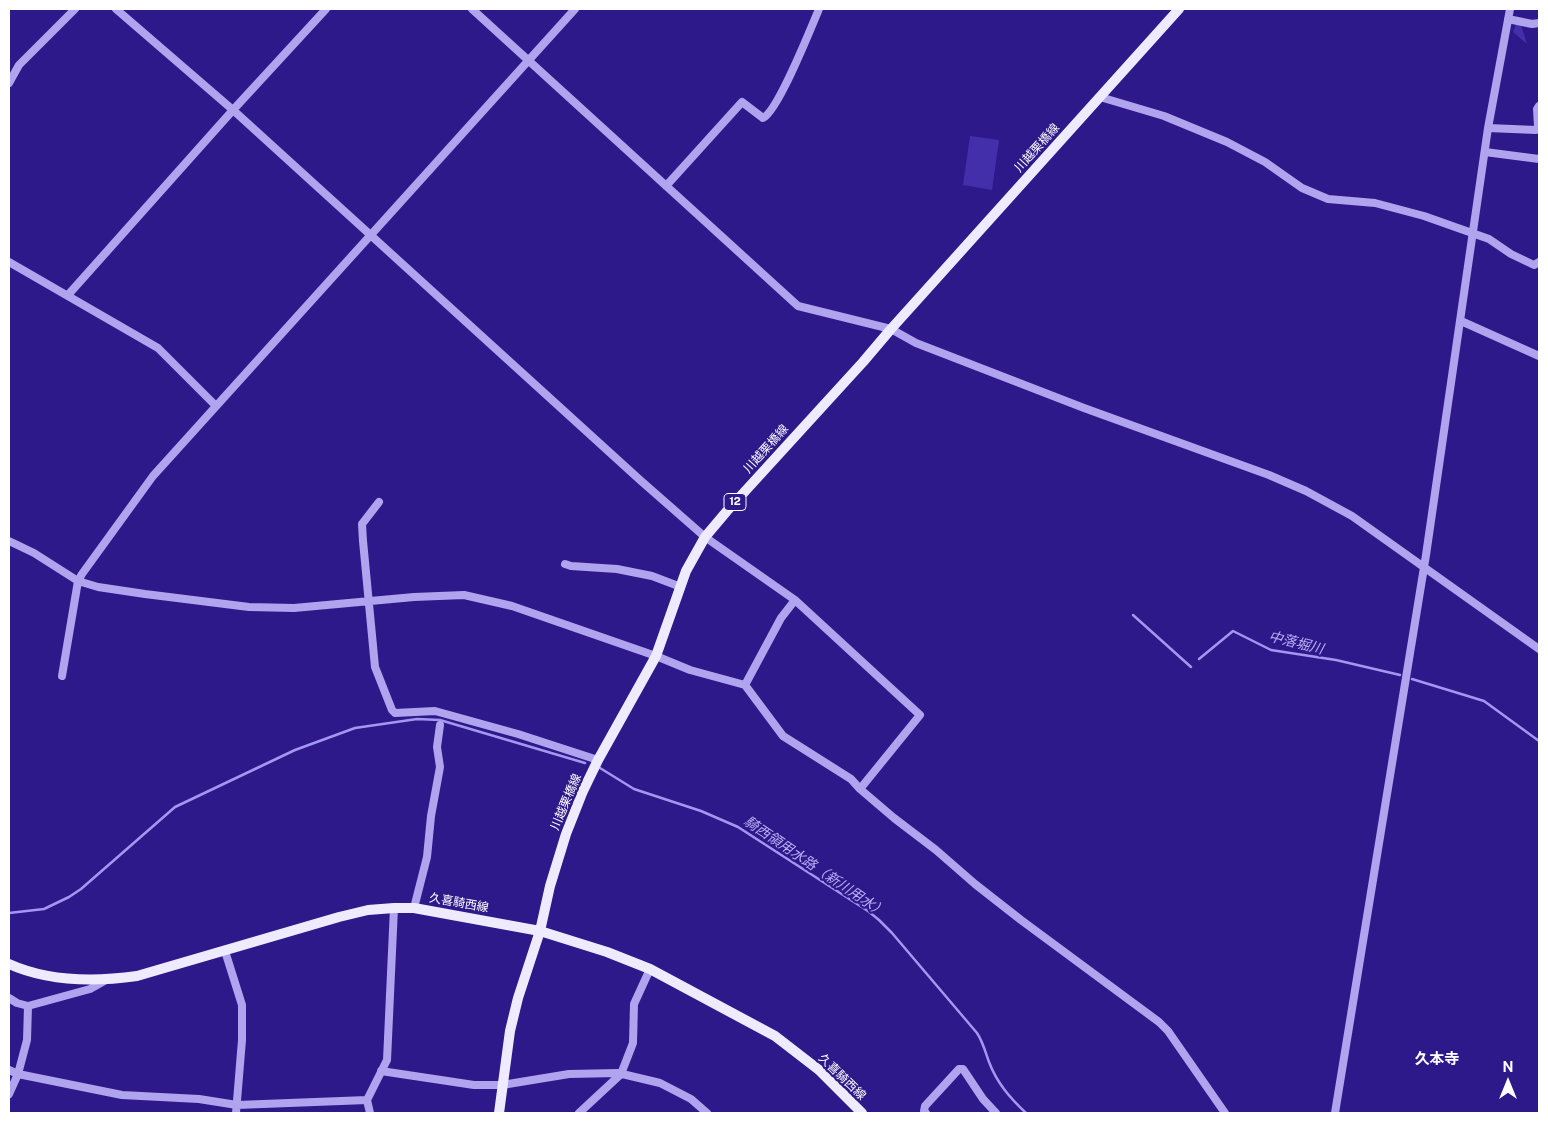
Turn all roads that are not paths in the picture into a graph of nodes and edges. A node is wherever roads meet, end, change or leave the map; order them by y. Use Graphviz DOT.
graph roads {
  1 [pos="75,9"];
  2 [pos="116,9"];
  3 [pos="326,9"];
  4 [pos="472,9"];
  5 [pos="575,9"];
  6 [pos="819,9"];
  7 [pos="1179,9"];
  8 [pos="1510,9"];
  9 [pos="1508,19"];
  10 [pos="1539,23"];
  11 [pos="528,60"];
  12 [pos="9,83"];
  13 [pos="1100,98"];
  14 [pos="1539,106"];
  15 [pos="233,110"];
  16 [pos="1488,128"];
  17 [pos="1485,152"];
  18 [pos="1539,159"];
  19 [pos="666,186"];
  20 [pos="370,234"];
  21 [pos="1472,234"];
  22 [pos="9,262"];
  23 [pos="1539,262"];
  24 [pos="68,295"];
  25 [pos="1461,321"];
  26 [pos="891,329"];
  27 [pos="1539,356"];
  28 [pos="216,406"];
  29 [pos="379,502"];
  30 [pos="705,537"];
  31 [pos="9,541"];
  32 [pos="565,564"];
  33 [pos="1424,566"];
  34 [pos="78,581"];
  35 [pos="681,587"];
  36 [pos="795,600"];
  37 [pos="369,602"];
  38 [pos="1539,649"];
  39 [pos="656,656"];
  40 [pos="62,676"];
  41 [pos="745,685"];
  42 [pos="440,725"];
  43 [pos="598,760"];
  44 [pos="860,789"];
  45 [pos="394,908"];
  46 [pos="414,908"];
  47 [pos="540,931"];
  48 [pos="225,951"];
  49 [pos="9,964"];
  50 [pos="650,969"];
  51 [pos="106,980"];
  52 [pos="9,998"];
  53 [pos="28,1006"];
  54 [pos="9,1070"];
  55 [pos="382,1071"];
  56 [pos="18,1074"];
  57 [pos="621,1074"];
  58 [pos="502,1085"];
  59 [pos="9,1094"];
  60 [pos="368,1100"];
  61 [pos="236,1109"];
  62 [pos="370,1113"];
  63 [pos="499,1113"];
  64 [pos="579,1113"];
  65 [pos="707,1113"];
  66 [pos="862,1113"];
  67 [pos="926,1113"];
  68 [pos="996,1113"];
  69 [pos="1224,1113"];
  70 [pos="1335,1113"];
  1 -- 12 [label="street"];
  2 -- 15 [label="street"];
  3 -- 15 [label="street"];
  4 -- 11 [label="street"];
  5 -- 11 [label="street"];
  6 -- 19 [label="street"];
  7 -- 13 [label="main road, 川越栗橋線 / 12"];
  8 -- 9 [label="street"];
  9 -- 10 [label="street"];
  9 -- 16 [label="street"];
  11 -- 19 [label="street"];
  11 -- 20 [label="street"];
  13 -- 21 [label="street"];
  13 -- 26 [label="main road, 川越栗橋線 / 12"];
  14 -- 16 [label="street"];
  15 -- 20 [label="street"];
  15 -- 24 [label="street"];
  16 -- 17 [label="street"];
  17 -- 18 [label="street"];
  17 -- 21 [label="street"];
  19 -- 26 [label="street"];
  20 -- 28 [label="street"];
  20 -- 30 [label="street"];
  21 -- 23 [label="street"];
  21 -- 25 [label="street"];
  22 -- 24 [label="street"];
  24 -- 28 [label="street"];
  25 -- 27 [label="street"];
  25 -- 33 [label="street"];
  26 -- 30 [label="main road, 川越栗橋線 / 12"];
  26 -- 33 [label="street"];
  28 -- 34 [label="street"];
  29 -- 37 [label="street"];
  30 -- 35 [label="main road, 川越栗橋線 / 12"];
  30 -- 36 [label="street"];
  31 -- 34 [label="street"];
  32 -- 35 [label="street"];
  33 -- 38 [label="street"];
  33 -- 70 [label="street"];
  34 -- 37 [label="street"];
  34 -- 40 [label="street"];
  35 -- 39 [label="main road, 川越栗橋線 / 12"];
  36 -- 41 [label="street"];
  36 -- 44 [label="street"];
  37 -- 39 [label="street"];
  37 -- 43 [label="street"];
  39 -- 41 [label="street"];
  39 -- 43 [label="main road, 川越栗橋線 / 12"];
  41 -- 44 [label="street"];
  42 -- 46 [label="street"];
  43 -- 47 [label="main road, 川越栗橋線 / 12"];
  44 -- 69 [label="street"];
  45 -- 46 [label="main road, 久喜騎西線"];
  45 -- 48 [label="main road, 久喜騎西線"];
  45 -- 55 [label="street"];
  46 -- 47 [label="main road, 久喜騎西線"];
  47 -- 50 [label="main road, 久喜騎西線"];
  47 -- 58 [label="main road, 川越栗橋線 / 12"];
  48 -- 51 [label="main road, 久喜騎西線"];
  48 -- 61 [label="street"];
  49 -- 51 [label="main road, 久喜騎西線"];
  50 -- 57 [label="street"];
  50 -- 66 [label="main road, 久喜騎西線"];
  51 -- 53 [label="street"];
  52 -- 53 [label="street"];
  53 -- 56 [label="street"];
  54 -- 56 [label="street"];
  55 -- 58 [label="street"];
  55 -- 60 [label="street"];
  56 -- 59 [label="street"];
  56 -- 61 [label="street"];
  57 -- 58 [label="street"];
  57 -- 64 [label="street"];
  57 -- 65 [label="street"];
  58 -- 63 [label="main road, 川越栗橋線 / 12"];
  60 -- 61 [label="street"];
  60 -- 62 [label="street"];
  67 -- 68 [label="street"];
}
